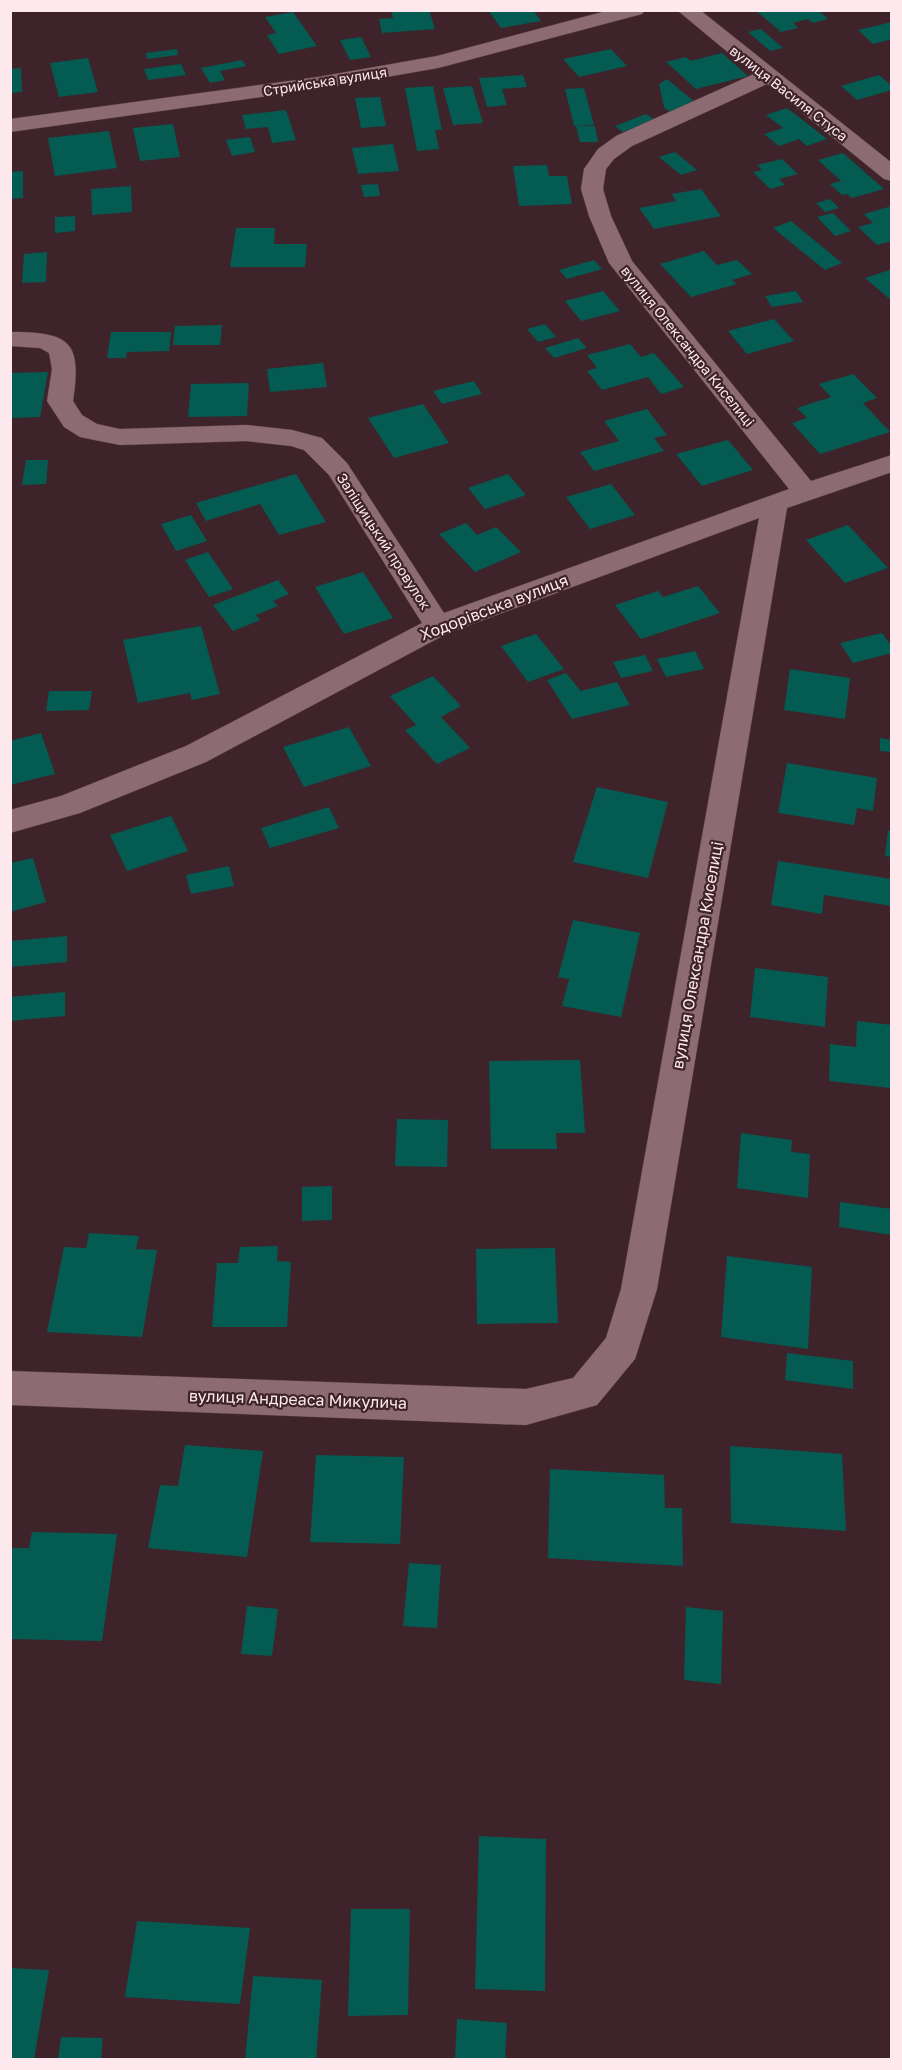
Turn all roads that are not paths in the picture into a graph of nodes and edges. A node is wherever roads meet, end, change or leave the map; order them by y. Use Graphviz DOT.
graph roads {
  1 [pos="635,10"];
  2 [pos="687,10"];
  3 [pos="767,76"];
  4 [pos="10,126"];
  5 [pos="891,174"];
  6 [pos="10,339"];
  7 [pos="891,463"];
  8 [pos="806,492"];
  9 [pos="775,503"];
  10 [pos="438,626"];
  11 [pos="10,822"];
  12 [pos="10,1388"];
  13 [pos="584,1393"];
  1 -- 4 [label="street, Стрийська вулиця"];
  2 -- 3 [label="street, вулиця Василя Стуса"];
  3 -- 5 [label="street, вулиця Василя Стуса"];
  3 -- 8 [label="street, вулиця Олександра Киселиці"];
  6 -- 10 [label="street, Заліщицький провулок"];
  7 -- 8 [label="street, Ходорівська вулиця"];
  8 -- 9 [label="street, Ходорівська вулиця"];
  9 -- 10 [label="street, Ходорівська вулиця"];
  9 -- 13 [label="street, вулиця Олександра Киселиці"];
  10 -- 11 [label="street, Ходорівська вулиця"];
  12 -- 13 [label="street, вулиця Андреаса Микулича"];
}
